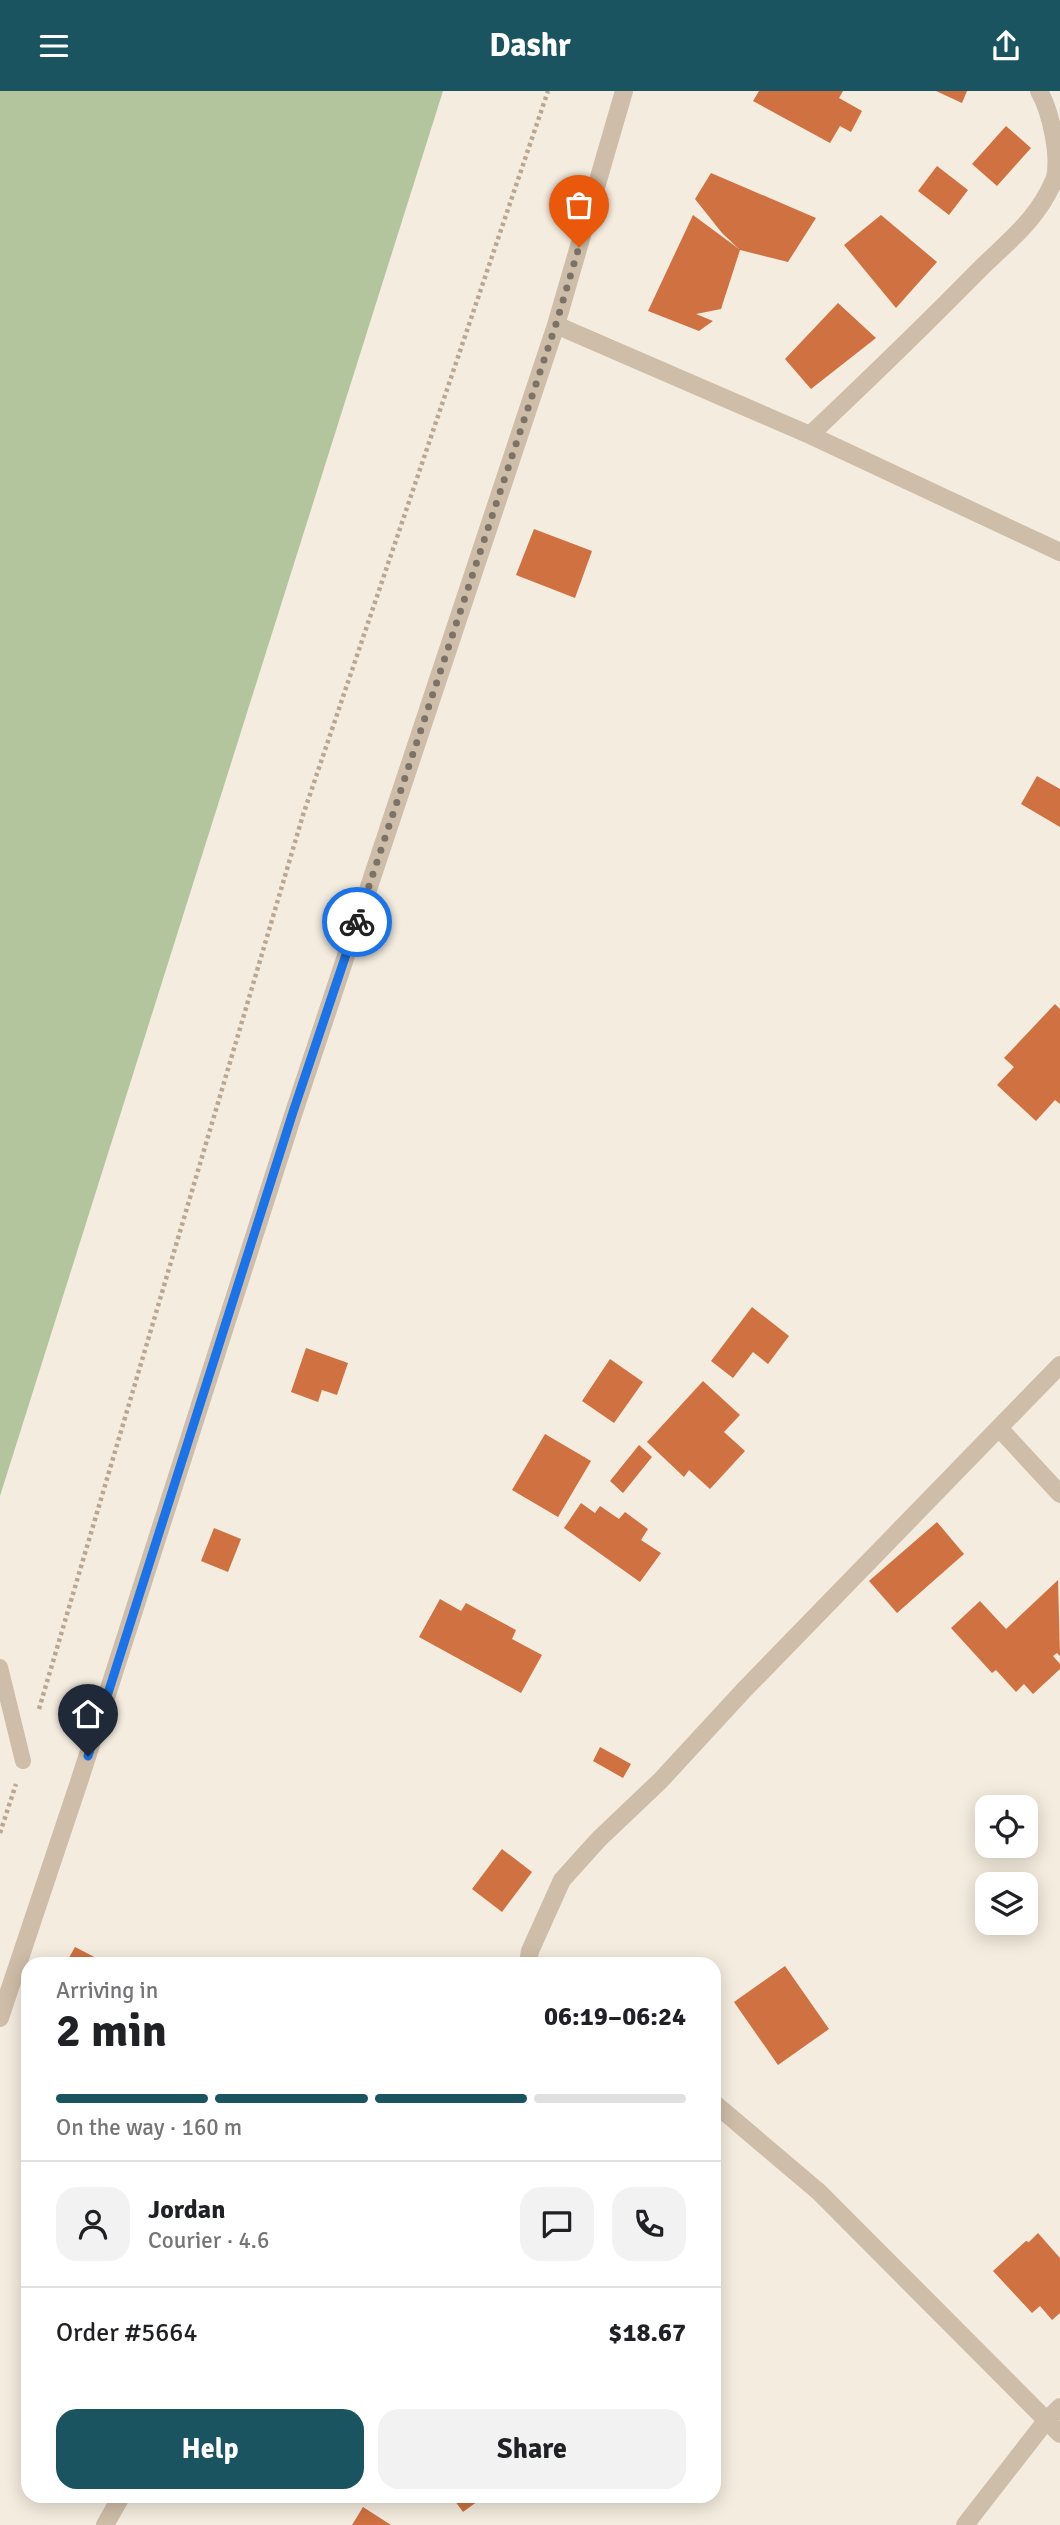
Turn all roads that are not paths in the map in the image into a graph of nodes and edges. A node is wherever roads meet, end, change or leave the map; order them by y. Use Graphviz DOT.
graph roads {
  1 [pos="624,91"];
  2 [pos="1039,91"];
  3 [pos="556,324"];
  4 [pos="810,435"];
  5 [pos="1060,552"];
  6 [pos="1060,1365"];
  7 [pos="999,1428"];
  8 [pos="1060,1494"];
  9 [pos="0,1667"];
  10 [pos="23,1761"];
  11 [pos="529,1957"];
  12 [pos="0,2018"];
  13 [pos="721,2109"];
  14 [pos="1060,2407"];
  15 [pos="1046,2421"];
  16 [pos="1060,2434"];
  17 [pos="117,2503"];
  18 [pos="105,2525"];
  19 [pos="965,2525"];
  1 -- 3 [label="street"];
  2 -- 4 [label="street"];
  3 -- 4 [label="street"];
  3 -- 12 [label="street"];
  4 -- 5 [label="street"];
  6 -- 7 [label="street"];
  7 -- 8 [label="street"];
  7 -- 11 [label="street"];
  9 -- 10 [label="lane"];
  13 -- 15 [label="street"];
  14 -- 15 [label="street"];
  15 -- 16 [label="street"];
  15 -- 19 [label="street"];
  17 -- 18 [label="street"];
}
